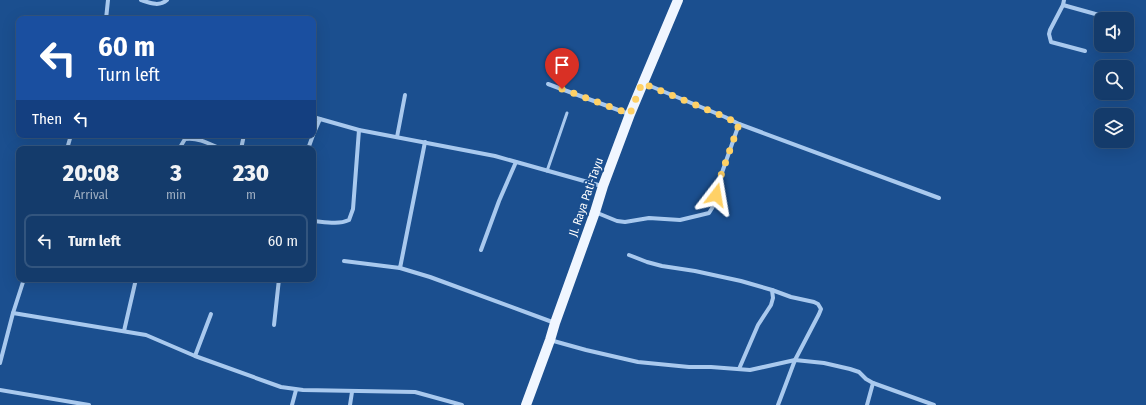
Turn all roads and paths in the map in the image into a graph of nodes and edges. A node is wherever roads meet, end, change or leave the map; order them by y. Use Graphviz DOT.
graph roads {
  1 [pos="108,0"];
  2 [pos="141,0"];
  3 [pos="167,0"];
  4 [pos="678,0"];
  5 [pos="1064,0"];
  6 [pos="1063,5"];
  7 [pos="1094,14"];
  8 [pos="106,16"];
  9 [pos="1085,50"];
  10 [pos="642,83"];
  11 [pos="548,84"];
  12 [pos="405,95"];
  13 [pos="567,113"];
  14 [pos="630,114"];
  15 [pos="316,118"];
  16 [pos="320,119"];
  17 [pos="739,124"];
  18 [pos="316,128"];
  19 [pos="360,130"];
  20 [pos="397,137"];
  21 [pos="192,138"];
  22 [pos="192,138"];
  23 [pos="425,142"];
  24 [pos="181,146"];
  25 [pos="214,146"];
  26 [pos="516,162"];
  27 [pos="547,171"];
  28 [pos="603,186"];
  29 [pos="939,198"];
  30 [pos="595,212"];
  31 [pos="316,221"];
  32 [pos="481,250"];
  33 [pos="628,255"];
  34 [pos="344,261"];
  35 [pos="400,268"];
  36 [pos="23,282"];
  37 [pos="135,282"];
  38 [pos="279,282"];
  39 [pos="772,290"];
  40 [pos="13,313"];
  41 [pos="211,314"];
  42 [pos="555,323"];
  43 [pos="274,325"];
  44 [pos="124,331"];
  45 [pos="550,340"];
  46 [pos="195,356"];
  47 [pos="795,360"];
  48 [pos="0,363"];
  49 [pos="739,369"];
  50 [pos="873,383"];
  51 [pos="0,390"];
  52 [pos="296,390"];
  53 [pos="352,392"];
  54 [pos="89,405"];
  55 [pos="292,405"];
  56 [pos="350,405"];
  57 [pos="462,405"];
  58 [pos="526,405"];
  59 [pos="778,405"];
  60 [pos="867,405"];
  61 [pos="934,405"];
  1 -- 8 [label="street"];
  2 -- 3 [label="street"];
  4 -- 10 [label="main road, Jl. Raya Pati-Tayu"];
  5 -- 6 [label="street"];
  6 -- 7 [label="street"];
  6 -- 9 [label="street"];
  10 -- 14 [label="main road, Jl. Raya Pati-Tayu"];
  10 -- 17 [label="street"];
  11 -- 14 [label="street"];
  12 -- 20 [label="street"];
  13 -- 27 [label="lane"];
  14 -- 28 [label="main road, Jl. Raya Pati-Tayu"];
  15 -- 16 [label="street"];
  16 -- 18 [label="street"];
  16 -- 19 [label="street"];
  17 -- 29 [label="street"];
  17 -- 30 [label="street"];
  19 -- 20 [label="street"];
  19 -- 31 [label="street"];
  20 -- 23 [label="street"];
  21 -- 24 [label="street"];
  22 -- 25 [label="street"];
  23 -- 26 [label="street"];
  23 -- 35 [label="street"];
  26 -- 27 [label="street"];
  26 -- 32 [label="street"];
  27 -- 28 [label="street"];
  28 -- 30 [label="main road, Jl. Raya Pati-Tayu"];
  30 -- 42 [label="main road, Jl. Raya Pati-Tayu"];
  33 -- 39 [label="street"];
  34 -- 35 [label="street"];
  35 -- 42 [label="street"];
  36 -- 40 [label="street"];
  37 -- 44 [label="street"];
  38 -- 43 [label="street"];
  39 -- 47 [label="street"];
  39 -- 49 [label="street"];
  40 -- 44 [label="street"];
  40 -- 48 [label="street"];
  41 -- 46 [label="street"];
  42 -- 45 [label="main road, Jl. Raya Pati-Tayu"];
  44 -- 46 [label="street"];
  45 -- 49 [label="street"];
  45 -- 58 [label="main road, Jl. Raya Pati-Tayu"];
  46 -- 52 [label="street"];
  47 -- 49 [label="street"];
  47 -- 50 [label="street"];
  47 -- 59 [label="street"];
  50 -- 60 [label="street"];
  50 -- 61 [label="street"];
  51 -- 54 [label="street"];
  52 -- 53 [label="street"];
  52 -- 55 [label="street"];
  53 -- 56 [label="street"];
  53 -- 57 [label="street"];
}
